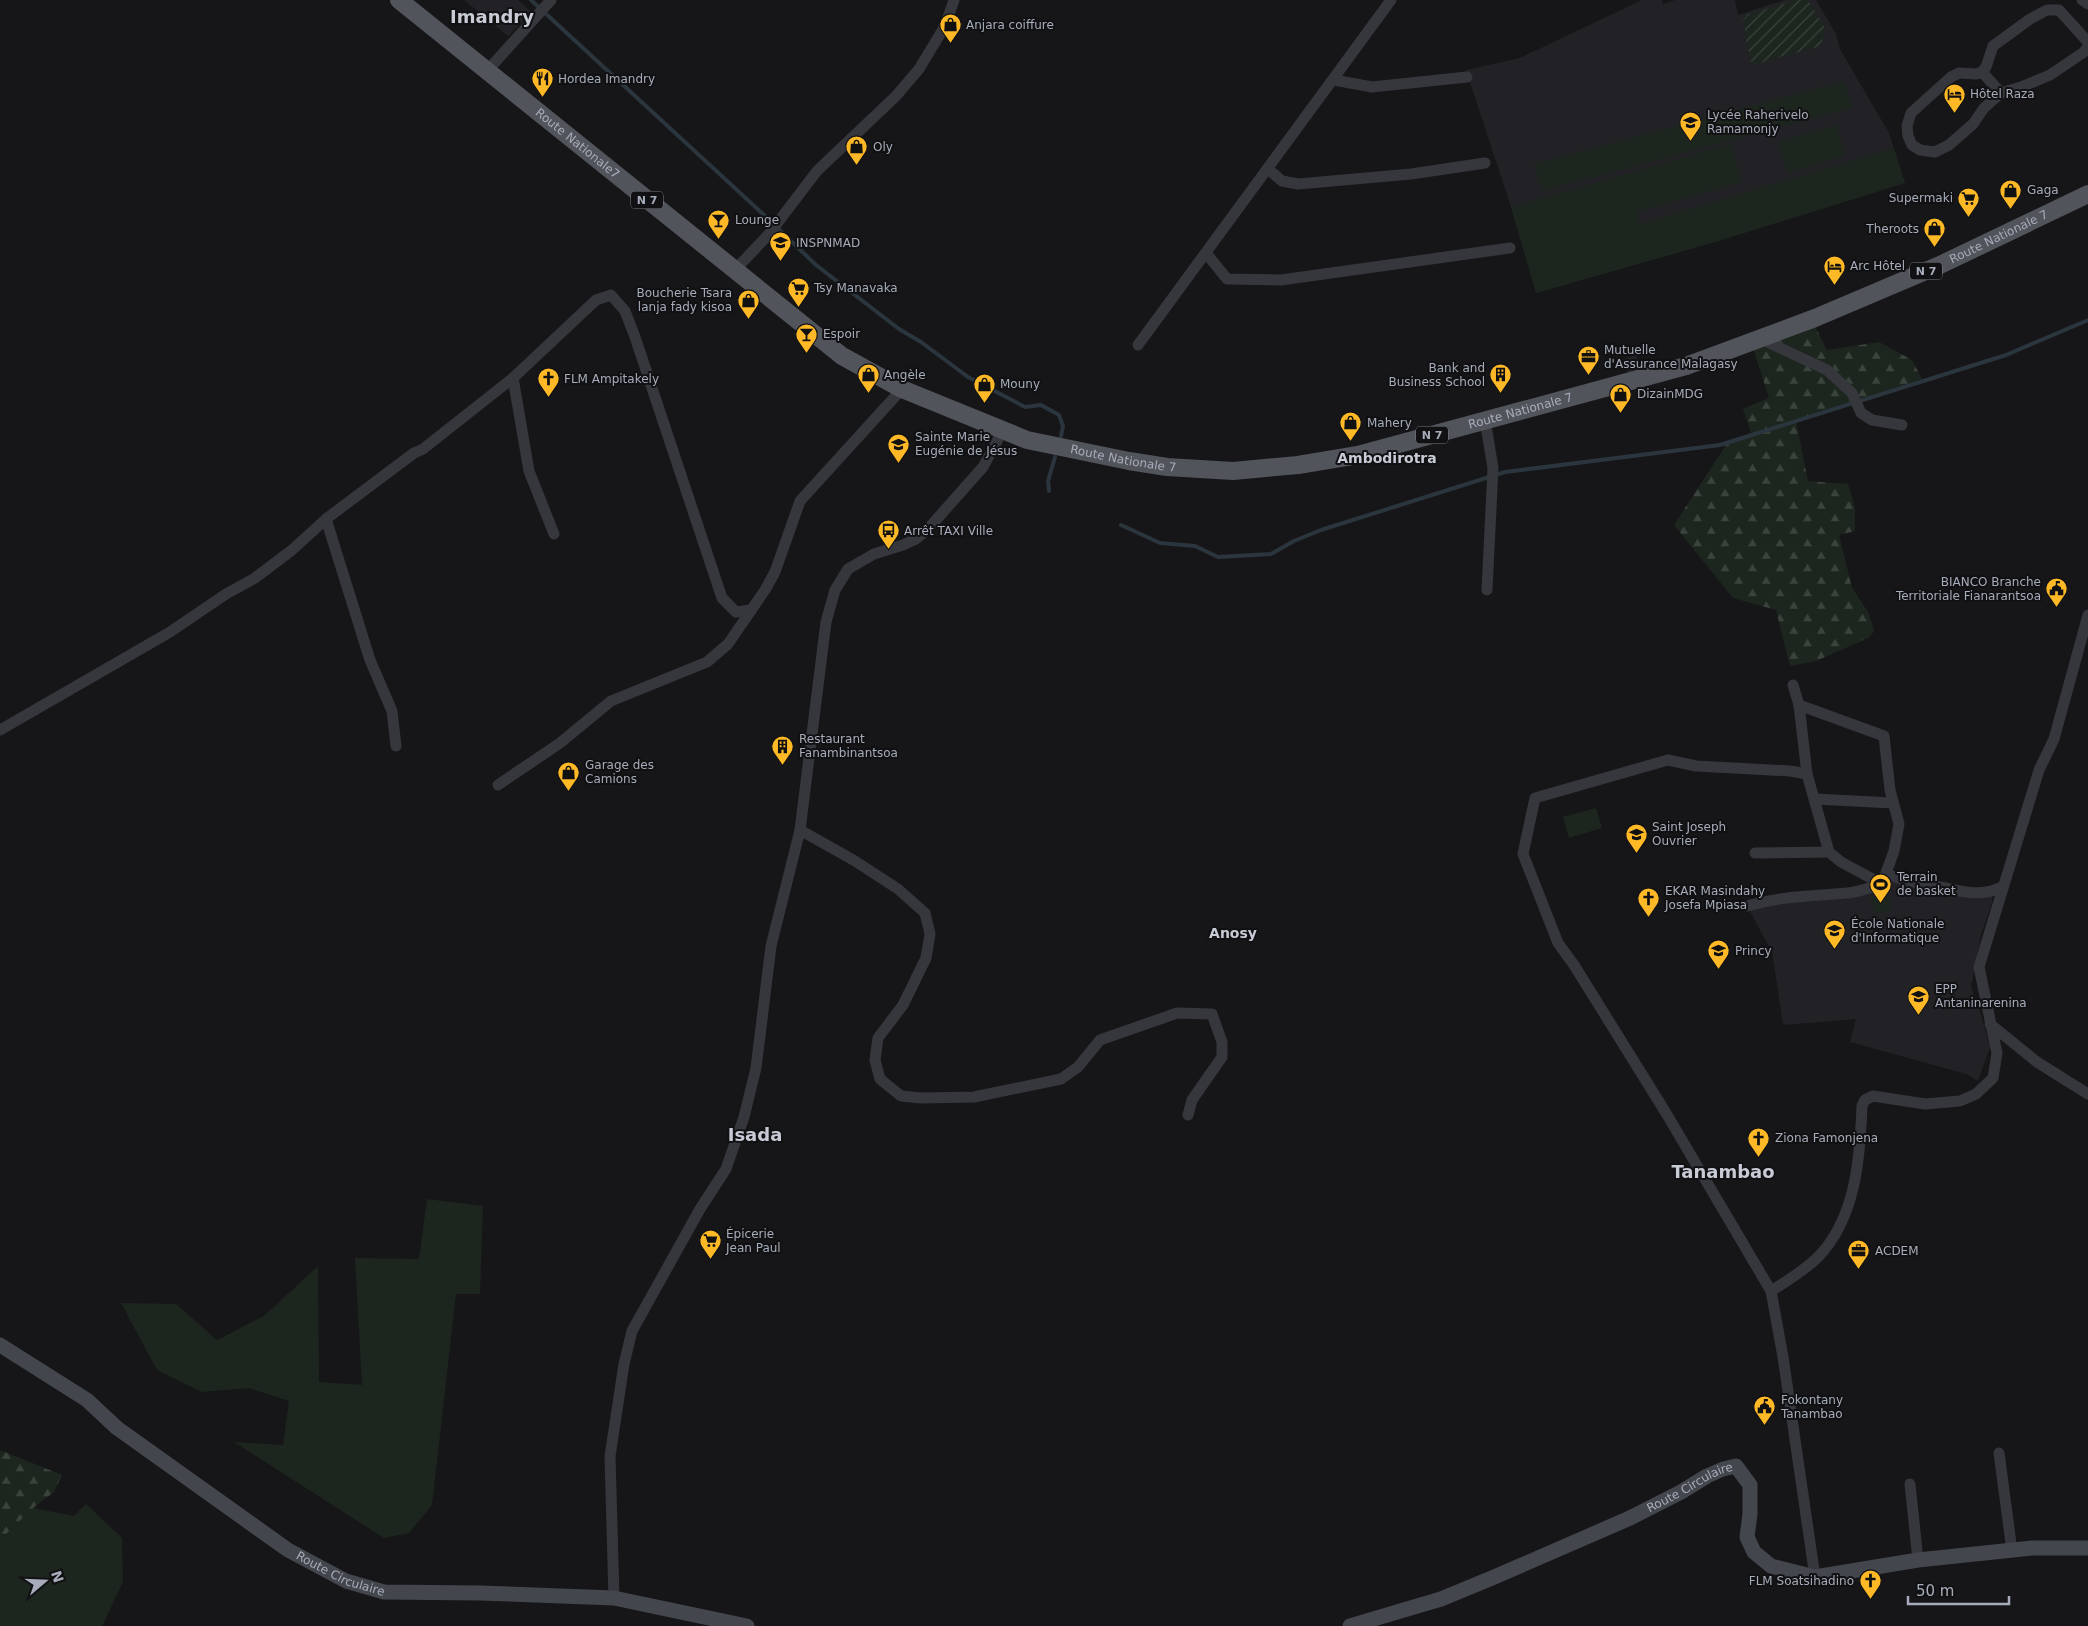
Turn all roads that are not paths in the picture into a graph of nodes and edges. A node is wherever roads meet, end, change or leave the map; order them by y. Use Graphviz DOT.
graph roads {
  1 [pos="399,0"];
  2 [pos="954,0"];
  3 [pos="1391,0"];
  4 [pos="2082,0"];
  5 [pos="549,2"];
  6 [pos="2088,4"];
  7 [pos="2088,42"];
  8 [pos="2088,46"];
  9 [pos="487,71"];
  10 [pos="1982,72"];
  11 [pos="1467,77"];
  12 [pos="1334,80"];
  13 [pos="2000,93"];
  14 [pos="1485,163"];
  15 [pos="1268,169"];
  16 [pos="2088,194"];
  17 [pos="1510,248"];
  18 [pos="1206,253"];
  19 [pos="735,270"];
  20 [pos="1761,339"];
  21 [pos="1138,345"];
  22 [pos="513,378"];
  23 [pos="902,390"];
  24 [pos="1485,420"];
  25 [pos="1902,425"];
  26 [pos="1003,430"];
  27 [pos="326,519"];
  28 [pos="554,534"];
  29 [pos="1487,590"];
  30 [pos="751,610"];
  31 [pos="2088,615"];
  32 [pos="1793,685"];
  33 [pos="1799,705"];
  34 [pos="0,730"];
  35 [pos="396,746"];
  36 [pos="1807,774"];
  37 [pos="498,785"];
  38 [pos="1815,799"];
  39 [pos="1893,803"];
  40 [pos="800,830"];
  41 [pos="1829,852"];
  42 [pos="1755,853"];
  43 [pos="1884,879"];
  44 [pos="2002,887"];
  45 [pos="1747,906"];
  46 [pos="1990,1024"];
  47 [pos="2088,1094"];
  48 [pos="1188,1115"];
  49 [pos="1771,1291"];
  50 [pos="0,1345"];
  51 [pos="1999,1453"];
  52 [pos="1910,1484"];
  53 [pos="2088,1548"];
  54 [pos="2012,1551"];
  55 [pos="1918,1560"];
  56 [pos="1814,1577"];
  57 [pos="614,1598"];
  58 [pos="748,1626"];
  59 [pos="1350,1626"];
  1 -- 9 [label="main road, Route Nationale7 / N 7"];
  2 -- 19 [label="street"];
  3 -- 12 [label="street"];
  4 -- 6 [label="street"];
  5 -- 9 [label="street"];
  7 -- 10 [label="street"];
  8 -- 13 [label="street"];
  9 -- 19 [label="main road, Route Nationale7 / N 7"];
  10 -- 13 [label="street"];
  10 -- 13 [label="street"];
  11 -- 12 [label="street"];
  12 -- 15 [label="street"];
  14 -- 15 [label="street"];
  15 -- 18 [label="street"];
  16 -- 20 [label="main road, Route Nationale 7 / N 7"];
  17 -- 18 [label="street"];
  18 -- 21 [label="street"];
  19 -- 23 [label="main road, Route Nationale7 / N 7"];
  20 -- 24 [label="main road, Route Nationale 7 / N 7"];
  20 -- 25 [label="street"];
  22 -- 27 [label="street"];
  22 -- 28 [label="street"];
  22 -- 30 [label="street"];
  23 -- 26 [label="main road, Route Nationale 7 / N 7"];
  23 -- 30 [label="street"];
  24 -- 26 [label="main road, Route Nationale 7 / N 7"];
  24 -- 29 [label="street"];
  26 -- 40 [label="street"];
  27 -- 34 [label="street"];
  27 -- 35 [label="street"];
  30 -- 37 [label="street"];
  31 -- 44 [label="street"];
  32 -- 33 [label="street"];
  33 -- 36 [label="street"];
  33 -- 39 [label="street"];
  36 -- 38 [label="street"];
  36 -- 49 [label="street"];
  38 -- 39 [label="street"];
  38 -- 41 [label="street"];
  39 -- 43 [label="street"];
  40 -- 48 [label="street"];
  40 -- 57 [label="street"];
  41 -- 42 [label="street"];
  41 -- 43 [label="street"];
  43 -- 44 [label="street"];
  43 -- 45 [label="street"];
  44 -- 46 [label="street"];
  46 -- 47 [label="street"];
  46 -- 49 [label="street"];
  49 -- 56 [label="street"];
  50 -- 57 [label="street, Route Circulaire"];
  51 -- 54 [label="street"];
  52 -- 55 [label="street"];
  53 -- 54 [label="street, Route Circulaire"];
  54 -- 55 [label="street, Route Circulaire"];
  55 -- 56 [label="street, Route Circulaire"];
  56 -- 59 [label="street, Route Circulaire"];
  57 -- 58 [label="street, Route Circulaire"];
}
